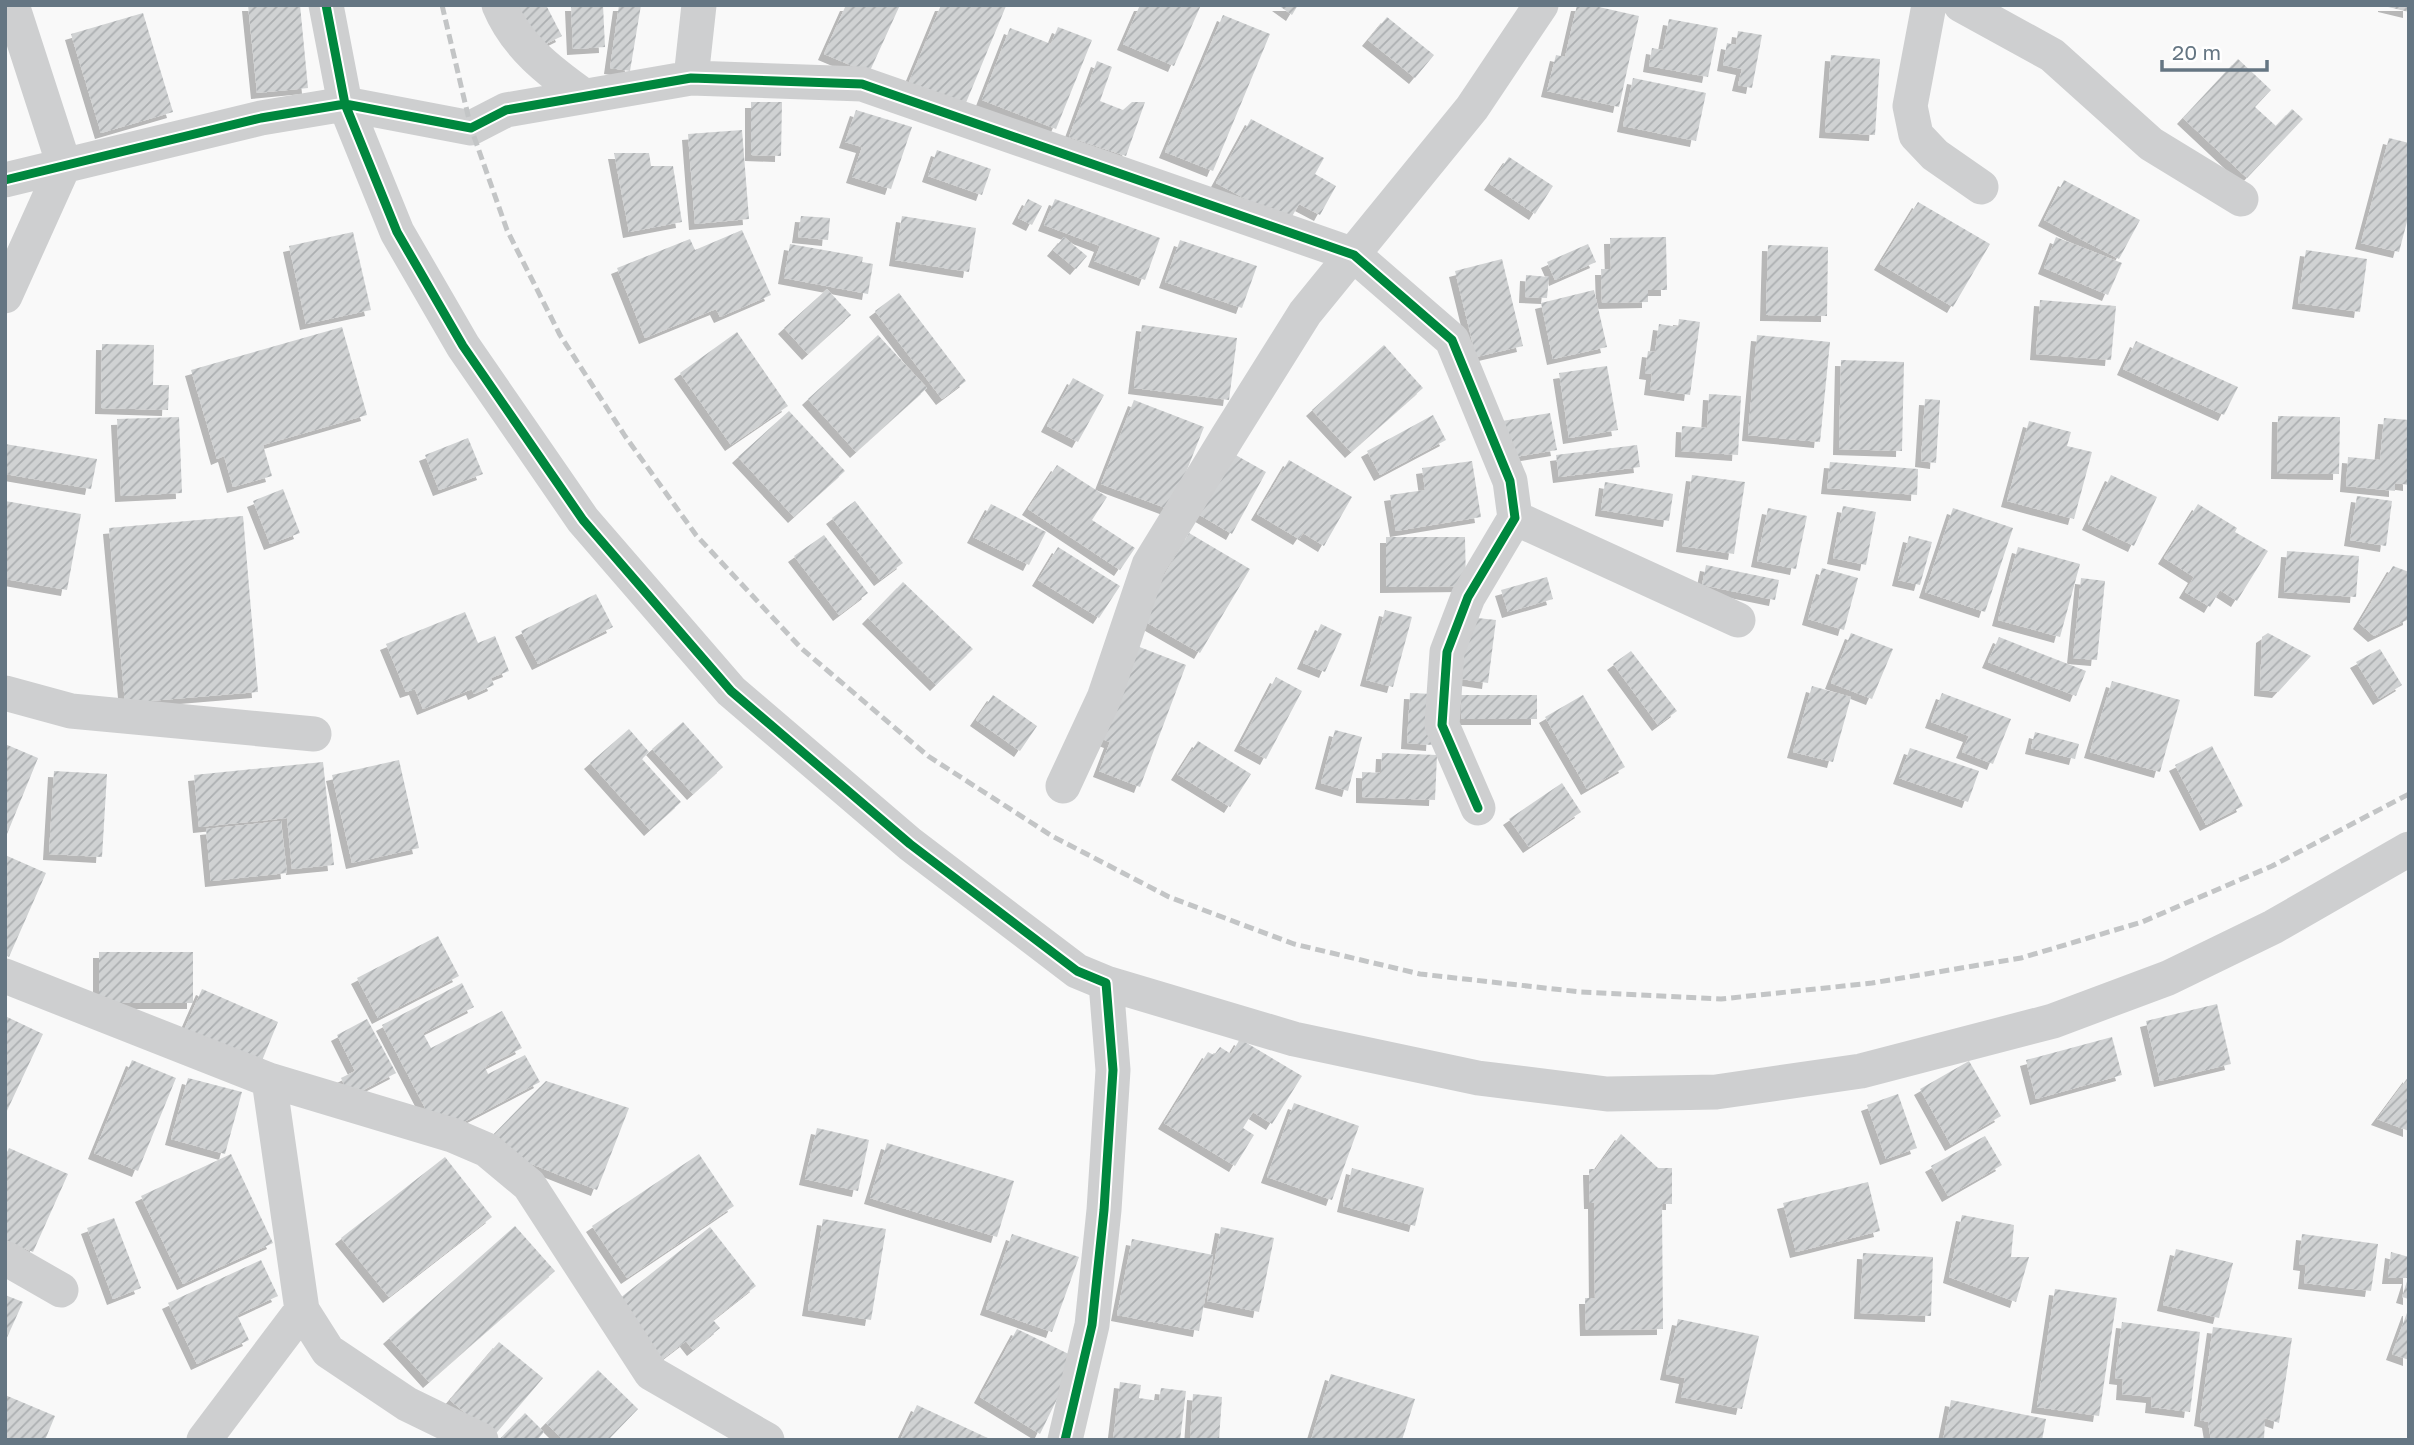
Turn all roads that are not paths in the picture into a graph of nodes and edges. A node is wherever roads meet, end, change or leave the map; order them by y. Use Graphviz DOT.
graph roads {
  1 [pos="8,5"];
  2 [pos="326,5"];
  3 [pos="499,5"];
  4 [pos="699,5"];
  5 [pos="1541,5"];
  6 [pos="1929,5"];
  7 [pos="1961,5"];
  8 [pos="691,78"];
  9 [pos="584,96"];
  10 [pos="345,104"];
  11 [pos="64,165"];
  12 [pos="5,180"];
  13 [pos="1981,187"];
  14 [pos="2241,199"];
  15 [pos="1354,255"];
  16 [pos="5,296"];
  17 [pos="1515,519"];
  18 [pos="1738,620"];
  19 [pos="5,693"];
  20 [pos="314,734"];
  21 [pos="1063,786"];
  22 [pos="1478,808"];
  23 [pos="2409,849"];
  24 [pos="5,976"];
  25 [pos="1106,983"];
  26 [pos="269,1080"];
  27 [pos="5,1258"];
  28 [pos="61,1290"];
  29 [pos="302,1310"];
  30 [pos="204,1440"];
  31 [pos="481,1440"];
  32 [pos="767,1440"];
  33 [pos="1065,1440"];
  1 -- 11 [label="street"];
  2 -- 10 [label="street"];
  3 -- 9 [label="street"];
  4 -- 8 [label="street"];
  5 -- 15 [label="street"];
  6 -- 13 [label="street"];
  7 -- 14 [label="street"];
  8 -- 9 [label="street"];
  8 -- 15 [label="street"];
  9 -- 10 [label="street"];
  10 -- 11 [label="street"];
  10 -- 25 [label="street"];
  11 -- 12 [label="street"];
  11 -- 16 [label="street"];
  15 -- 17 [label="street"];
  15 -- 21 [label="street"];
  17 -- 18 [label="street"];
  17 -- 22 [label="street"];
  19 -- 20 [label="street"];
  23 -- 25 [label="street"];
  24 -- 26 [label="street"];
  25 -- 33 [label="street"];
  26 -- 29 [label="street"];
  26 -- 32 [label="street"];
  27 -- 28 [label="street"];
  29 -- 30 [label="street"];
  29 -- 31 [label="street"];
}
